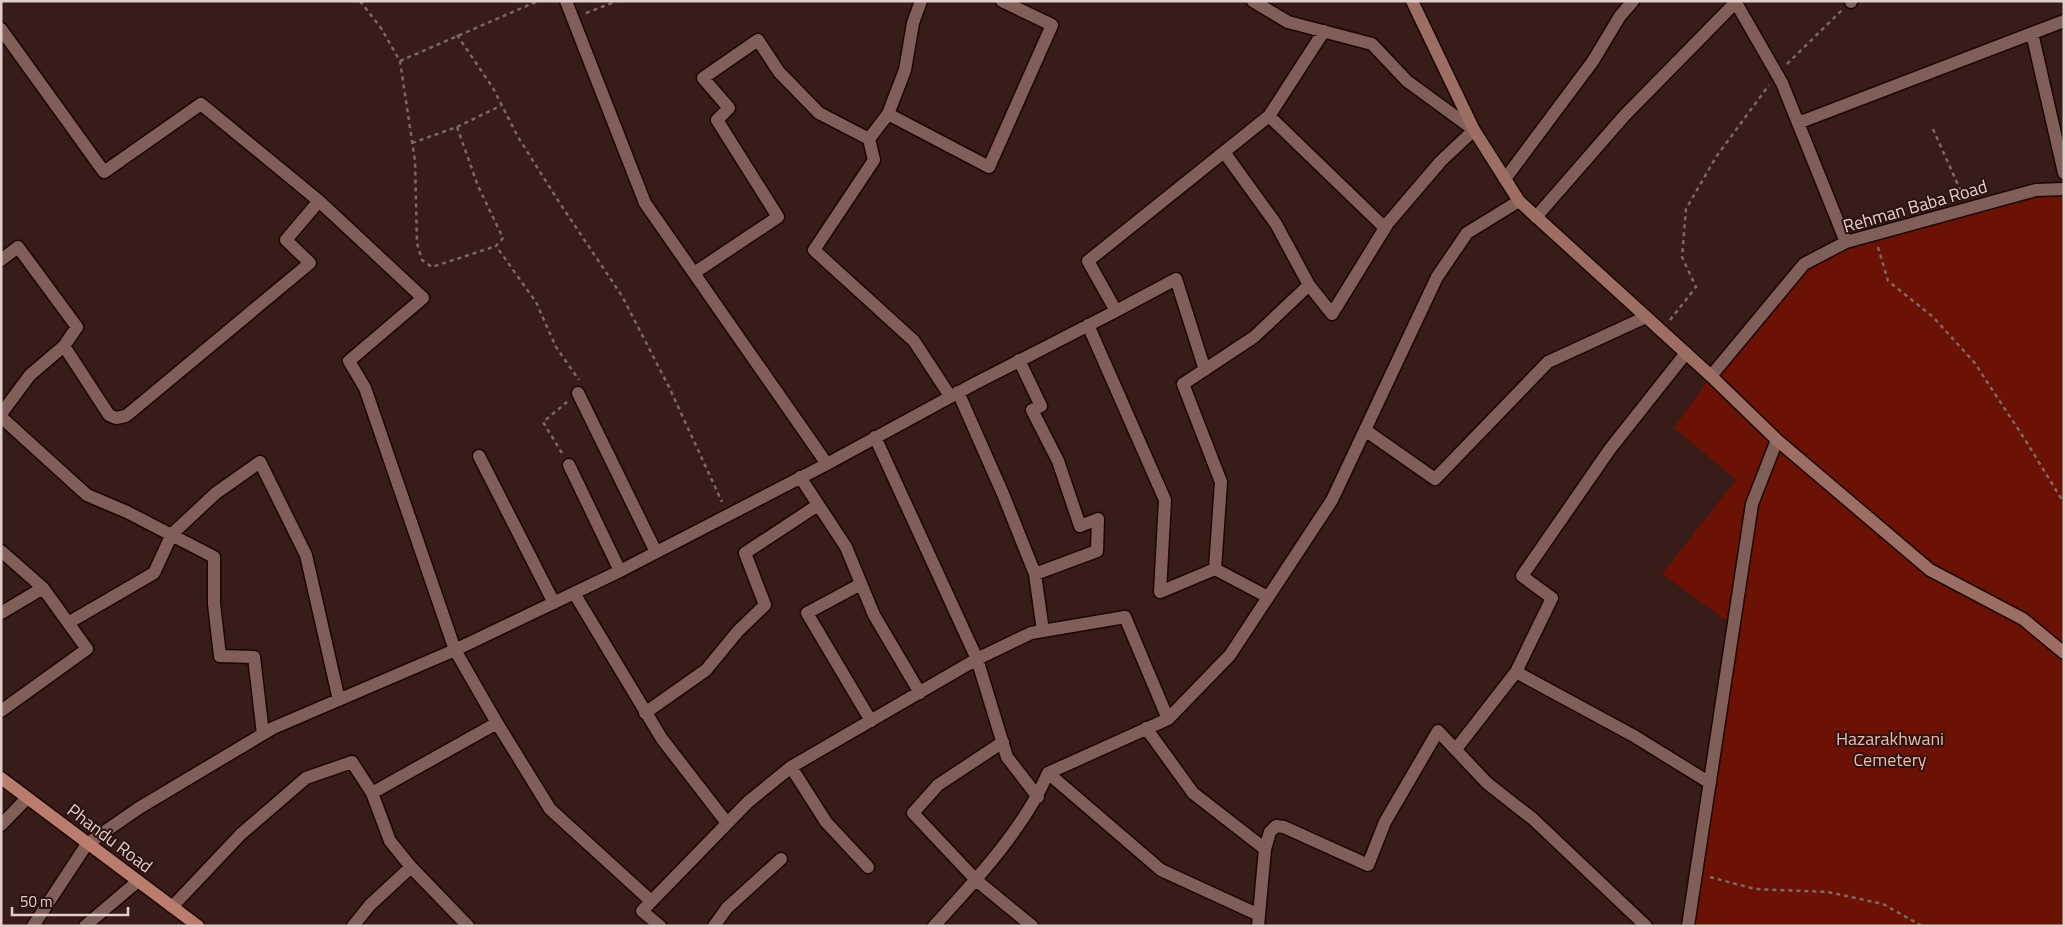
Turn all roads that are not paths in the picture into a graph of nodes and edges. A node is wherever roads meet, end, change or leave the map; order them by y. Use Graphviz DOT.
graph roads {
  1 [pos="566,1"];
  2 [pos="921,1"];
  3 [pos="1002,1"];
  4 [pos="1253,1"];
  5 [pos="1412,1"];
  6 [pos="1633,1"];
  7 [pos="1735,2"];
  8 [pos="2064,21"];
  9 [pos="1,29"];
  10 [pos="1324,31"];
  11 [pos="2032,33"];
  12 [pos="888,114"];
  13 [pos="1269,116"];
  14 [pos="1798,123"];
  15 [pos="1474,130"];
  16 [pos="870,139"];
  17 [pos="1224,152"];
  18 [pos="2064,173"];
  19 [pos="1505,179"];
  20 [pos="2064,189"];
  21 [pos="318,201"];
  22 [pos="1519,201"];
  23 [pos="1536,217"];
  24 [pos="1385,228"];
  25 [pos="1846,242"];
  26 [pos="1,260"];
  27 [pos="694,273"];
  28 [pos="1309,285"];
  29 [pos="1116,311"];
  30 [pos="1646,317"];
  31 [pos="1088,325"];
  32 [pos="64,346"];
  33 [pos="1686,353"];
  34 [pos="1019,360"];
  35 [pos="1205,370"];
  36 [pos="1711,376"];
  37 [pos="578,393"];
  38 [pos="954,394"];
  39 [pos="1,414"];
  40 [pos="1,418"];
  41 [pos="1365,430"];
  42 [pos="875,438"];
  43 [pos="1777,440"];
  44 [pos="479,456"];
  45 [pos="827,464"];
  46 [pos="569,465"];
  47 [pos="800,477"];
  48 [pos="818,504"];
  49 [pos="172,534"];
  50 [pos="1,551"];
  51 [pos="656,552"];
  52 [pos="1215,569"];
  53 [pos="620,571"];
  54 [pos="1035,574"];
  55 [pos="861,584"];
  56 [pos="43,588"];
  57 [pos="574,593"];
  58 [pos="1268,597"];
  59 [pos="554,602"];
  60 [pos="1,613"];
  61 [pos="68,623"];
  62 [pos="1043,631"];
  63 [pos="456,650"];
  64 [pos="2064,653"];
  65 [pos="977,659"];
  66 [pos="1516,672"];
  67 [pos="920,693"];
  68 [pos="339,700"];
  69 [pos="1,711"];
  70 [pos="645,713"];
  71 [pos="1168,719"];
  72 [pos="871,721"];
  73 [pos="496,723"];
  74 [pos="1146,728"];
  75 [pos="262,734"];
  76 [pos="1003,742"];
  77 [pos="1456,749"];
  78 [pos="791,767"];
  79 [pos="1048,773"];
  80 [pos="1,778"];
  81 [pos="1710,783"];
  82 [pos="372,794"];
  83 [pos="1038,797"];
  84 [pos="27,798"];
  85 [pos="727,823"];
  86 [pos="1,825"];
  87 [pos="87,844"];
  88 [pos="1265,849"];
  89 [pos="781,859"];
  90 [pos="411,867"];
  91 [pos="868,867"];
  92 [pos="976,880"];
  93 [pos="138,881"];
  94 [pos="651,902"];
  95 [pos="172,907"];
  96 [pos="1259,920"];
  97 [pos="937,925"];
  98 [pos="34,926"];
  99 [pos="85,926"];
  100 [pos="198,926"];
  101 [pos="353,926"];
  102 [pos="468,926"];
  103 [pos="660,926"];
  104 [pos="714,926"];
  105 [pos="1032,926"];
  106 [pos="1646,926"];
  107 [pos="1688,926"];
  1 -- 27 [label="street"];
  2 -- 12 [label="street"];
  3 -- 12 [label="street"];
  4 -- 10 [label="street"];
  5 -- 15 [label="main road"];
  6 -- 19 [label="street"];
  7 -- 14 [label="street"];
  7 -- 23 [label="street"];
  8 -- 11 [label="street"];
  9 -- 21 [label="street"];
  10 -- 13 [label="street"];
  10 -- 15 [label="street"];
  11 -- 14 [label="street"];
  11 -- 18 [label="street"];
  12 -- 16 [label="street"];
  13 -- 17 [label="street"];
  13 -- 24 [label="street"];
  14 -- 25 [label="street"];
  15 -- 19 [label="main road"];
  15 -- 24 [label="street"];
  16 -- 27 [label="street"];
  16 -- 38 [label="street"];
  17 -- 28 [label="street"];
  17 -- 29 [label="street"];
  19 -- 22 [label="main road"];
  20 -- 25 [label="street, Rehman Baba Road"];
  21 -- 32 [label="street"];
  21 -- 63 [label="street"];
  22 -- 23 [label="main road"];
  22 -- 41 [label="street"];
  23 -- 30 [label="main road"];
  24 -- 28 [label="street"];
  25 -- 36 [label="street, Rehman Baba Road"];
  26 -- 32 [label="street"];
  27 -- 45 [label="street"];
  28 -- 35 [label="street"];
  29 -- 31 [label="street"];
  29 -- 35 [label="street"];
  30 -- 33 [label="main road"];
  30 -- 41 [label="street"];
  31 -- 34 [label="street"];
  31 -- 52 [label="street"];
  32 -- 39 [label="street"];
  33 -- 36 [label="main road"];
  33 -- 66 [label="street"];
  34 -- 38 [label="street"];
  34 -- 54 [label="street"];
  35 -- 52 [label="street"];
  36 -- 43 [label="main road"];
  37 -- 51 [label="street"];
  38 -- 42 [label="street"];
  38 -- 54 [label="street"];
  40 -- 49 [label="street"];
  41 -- 58 [label="street"];
  42 -- 45 [label="street"];
  42 -- 65 [label="street"];
  43 -- 64 [label="main road"];
  43 -- 81 [label="street"];
  44 -- 59 [label="street"];
  45 -- 47 [label="street"];
  46 -- 53 [label="street"];
  47 -- 48 [label="street"];
  47 -- 51 [label="street"];
  48 -- 55 [label="street"];
  48 -- 70 [label="street"];
  49 -- 61 [label="street"];
  49 -- 68 [label="street"];
  49 -- 75 [label="street"];
  50 -- 56 [label="street"];
  51 -- 53 [label="street"];
  52 -- 58 [label="street"];
  53 -- 57 [label="street"];
  54 -- 62 [label="street"];
  55 -- 67 [label="street"];
  55 -- 72 [label="street"];
  56 -- 60 [label="street"];
  56 -- 61 [label="street"];
  57 -- 59 [label="street"];
  57 -- 70 [label="street"];
  58 -- 71 [label="street"];
  59 -- 63 [label="street"];
  61 -- 69 [label="street"];
  62 -- 65 [label="street"];
  62 -- 71 [label="street"];
  63 -- 68 [label="street"];
  63 -- 73 [label="street"];
  65 -- 67 [label="street"];
  65 -- 76 [label="street"];
  66 -- 77 [label="street"];
  66 -- 81 [label="street"];
  67 -- 72 [label="street"];
  68 -- 75 [label="street"];
  70 -- 85 [label="street"];
  71 -- 74 [label="street"];
  72 -- 78 [label="street"];
  73 -- 82 [label="street"];
  73 -- 94 [label="street"];
  74 -- 79 [label="street"];
  74 -- 88 [label="street"];
  75 -- 87 [label="street"];
  76 -- 83 [label="street"];
  76 -- 92 [label="street"];
  77 -- 88 [label="street"];
  77 -- 106 [label="street"];
  78 -- 85 [label="street"];
  78 -- 91 [label="street"];
  79 -- 83 [label="street"];
  79 -- 96 [label="street"];
  80 -- 84 [label="main road, Phandu Road"];
  81 -- 107 [label="street"];
  82 -- 90 [label="street"];
  82 -- 95 [label="street"];
  83 -- 92 [label="street"];
  84 -- 86 [label="street"];
  84 -- 87 [label="main road, Phandu Road"];
  85 -- 94 [label="street"];
  87 -- 93 [label="main road, Phandu Road"];
  87 -- 98 [label="street"];
  88 -- 96 [label="street"];
  89 -- 104 [label="street"];
  90 -- 101 [label="street"];
  90 -- 102 [label="street"];
  92 -- 97 [label="street"];
  92 -- 105 [label="street"];
  93 -- 95 [label="main road, Phandu Road"];
  93 -- 99 [label="street"];
  94 -- 103 [label="street"];
  95 -- 100 [label="main road, Phandu Road"];
}
